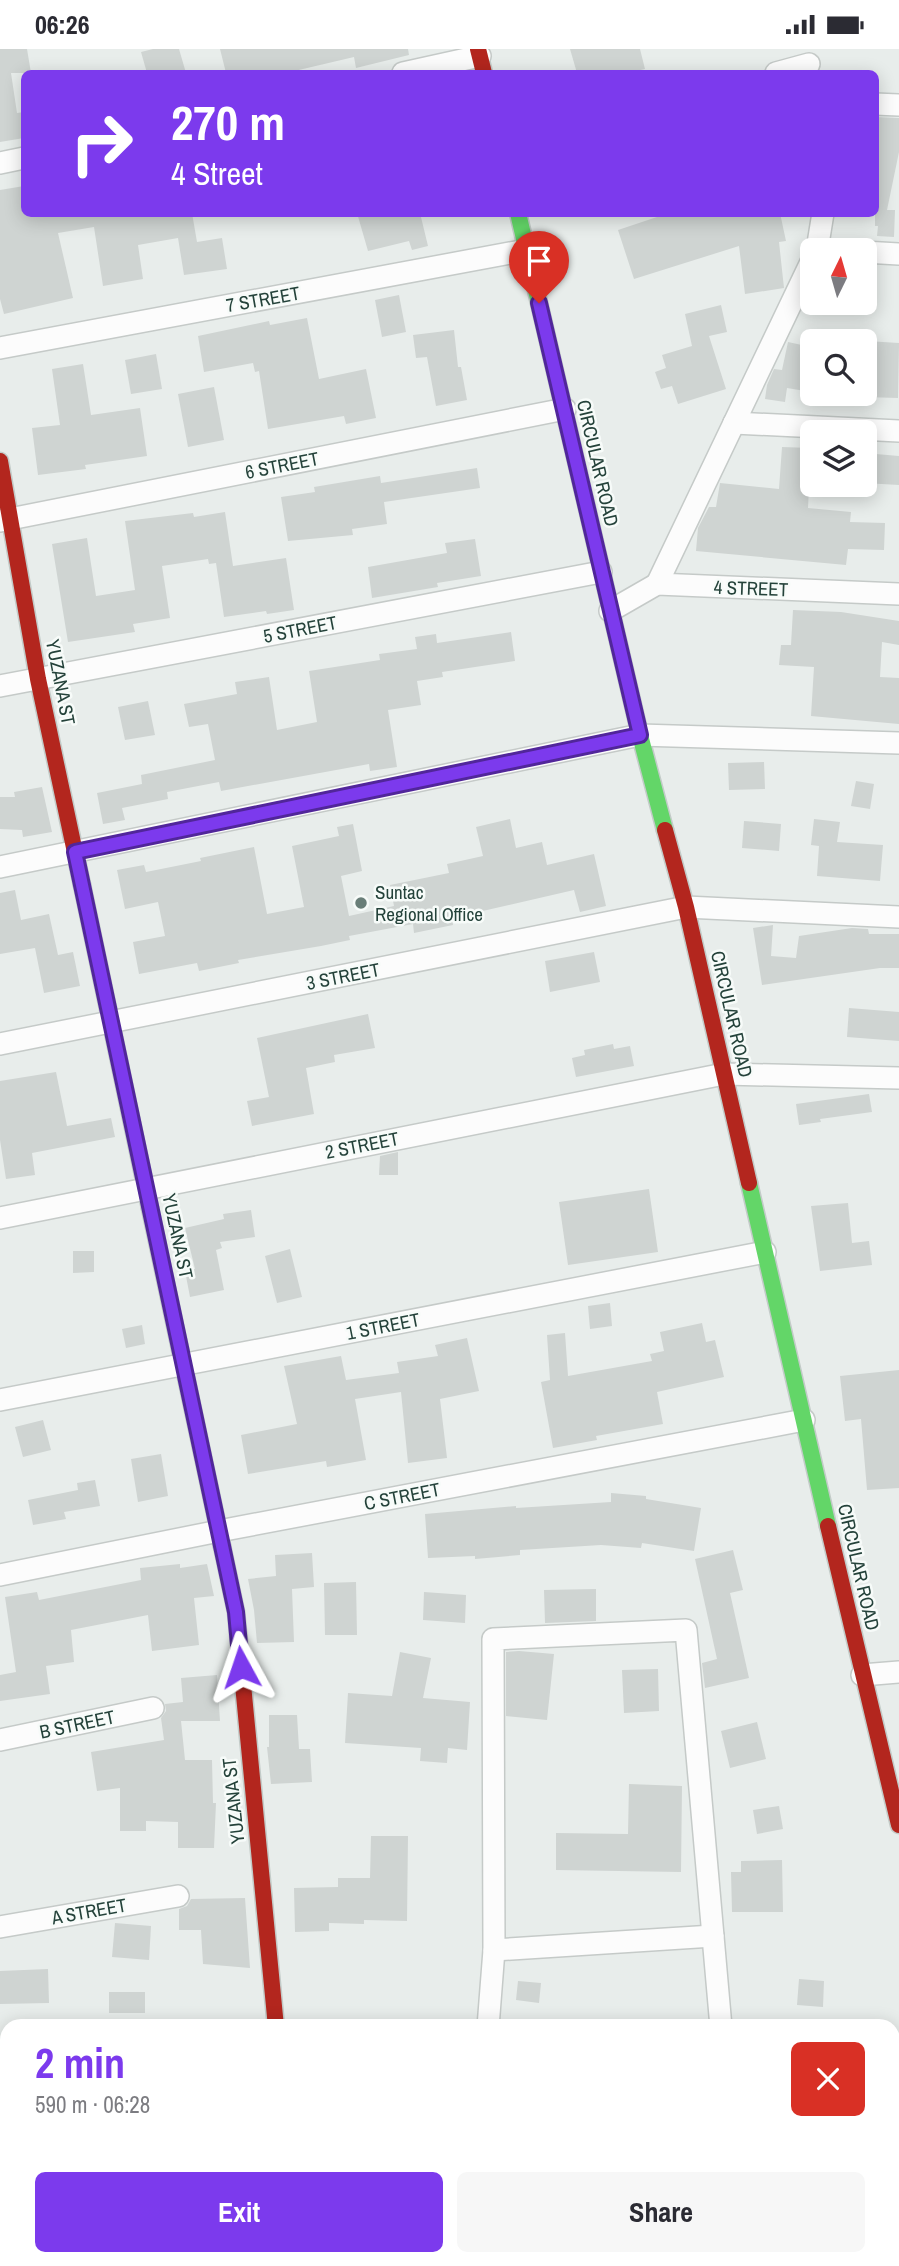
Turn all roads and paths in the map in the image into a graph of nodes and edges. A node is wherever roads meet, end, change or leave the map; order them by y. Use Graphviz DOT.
graph roads {
  1 [pos="481,60"];
  2 [pos="809,62"];
  3 [pos="421,70"];
  4 [pos="785,70"];
  5 [pos="879,104"];
  6 [pos="899,105"];
  7 [pos="21,159"];
  8 [pos="0,163"];
  9 [pos="519,217"];
  10 [pos="822,217"];
  11 [pos="820,238"];
  12 [pos="526,250"];
  13 [pos="877,253"];
  14 [pos="899,254"];
  15 [pos="800,285"];
  16 [pos="0,348"];
  17 [pos="565,409"];
  18 [pos="734,423"];
  19 [pos="899,431"];
  20 [pos="0,461"];
  21 [pos="5,520"];
  22 [pos="601,572"];
  23 [pos="657,584"];
  24 [pos="899,594"];
  25 [pos="610,611"];
  26 [pos="38,679"];
  27 [pos="0,686"];
  28 [pos="640,735"];
  29 [pos="899,743"];
  30 [pos="75,852"];
  31 [pos="0,867"];
  32 [pos="686,907"];
  33 [pos="899,917"];
  34 [pos="111,1022"];
  35 [pos="0,1044"];
  36 [pos="724,1074"];
  37 [pos="899,1078"];
  38 [pos="146,1188"];
  39 [pos="0,1218"];
  40 [pos="765,1252"];
  41 [pos="183,1364"];
  42 [pos="0,1400"];
  43 [pos="804,1420"];
  44 [pos="219,1531"];
  45 [pos="0,1575"];
  46 [pos="899,1672"];
  47 [pos="862,1675"];
  48 [pos="153,1708"];
  49 [pos="0,1740"];
  50 [pos="899,1825"];
  51 [pos="177,1896"];
  52 [pos="0,1927"];
  53 [pos="713,1936"];
  54 [pos="494,1949"];
  55 [pos="275,2019"];
  56 [pos="489,2019"];
  57 [pos="720,2019"];
  1 -- 3 [label="street"];
  2 -- 4 [label="street"];
  5 -- 6 [label="street"];
  7 -- 8 [label="street"];
  9 -- 12 [label="main road, CIRCULAR ROAD"];
  10 -- 11 [label="street"];
  12 -- 16 [label="street, 7 STREET"];
  12 -- 17 [label="main road, CIRCULAR ROAD"];
  13 -- 14 [label="street"];
  15 -- 18 [label="street"];
  17 -- 21 [label="street, 6 STREET"];
  17 -- 22 [label="main road, CIRCULAR ROAD"];
  18 -- 19 [label="street"];
  18 -- 23 [label="street"];
  20 -- 21 [label="main road, YUZANA ST"];
  21 -- 26 [label="main road, YUZANA ST"];
  22 -- 25 [label="main road, CIRCULAR ROAD"];
  22 -- 26 [label="street, 5 STREET"];
  23 -- 24 [label="street, 4 STREET"];
  23 -- 25 [label="street"];
  25 -- 28 [label="main road, CIRCULAR ROAD"];
  26 -- 27 [label="street, 5 STREET"];
  26 -- 30 [label="main road, YUZANA ST"];
  28 -- 29 [label="street"];
  28 -- 30 [label="street"];
  28 -- 32 [label="main road, CIRCULAR ROAD"];
  30 -- 31 [label="street"];
  30 -- 34 [label="main road, YUZANA ST"];
  32 -- 33 [label="street"];
  32 -- 34 [label="street, 3 STREET"];
  32 -- 36 [label="main road, CIRCULAR ROAD"];
  34 -- 35 [label="street, 3 STREET"];
  34 -- 38 [label="main road, YUZANA ST"];
  36 -- 37 [label="street"];
  36 -- 38 [label="street, 2 STREET"];
  36 -- 40 [label="main road, CIRCULAR ROAD"];
  38 -- 39 [label="street, 2 STREET"];
  38 -- 41 [label="main road, YUZANA ST"];
  40 -- 41 [label="street, 1 STREET"];
  40 -- 43 [label="main road, CIRCULAR ROAD"];
  41 -- 42 [label="street, 1 STREET"];
  41 -- 44 [label="main road, YUZANA ST"];
  43 -- 44 [label="street, C STREET"];
  43 -- 47 [label="main road, CIRCULAR ROAD"];
  44 -- 45 [label="street, C STREET"];
  44 -- 55 [label="main road, YUZANA ST"];
  46 -- 47 [label="street"];
  47 -- 50 [label="main road, CIRCULAR ROAD"];
  48 -- 49 [label="street, B STREET"];
  51 -- 52 [label="street, A STREET"];
  53 -- 54 [label="street"];
  53 -- 54 [label="street"];
  53 -- 57 [label="street"];
  54 -- 56 [label="street"];
}
